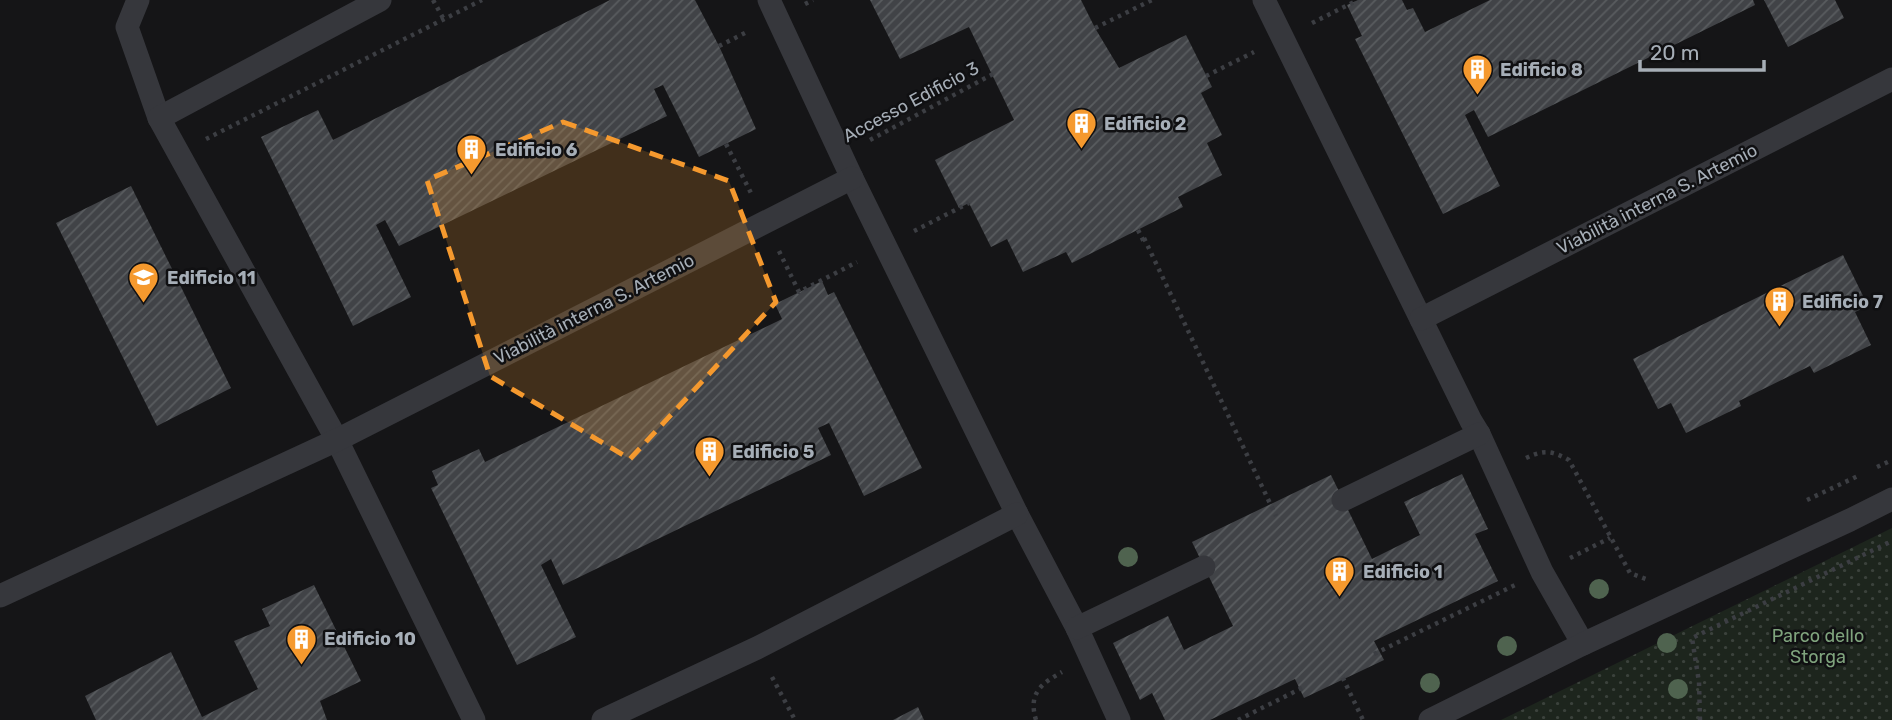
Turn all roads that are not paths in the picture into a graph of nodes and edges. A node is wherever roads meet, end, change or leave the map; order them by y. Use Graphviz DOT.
graph roads {
  1 [pos="138,0"];
  2 [pos="380,0"];
  3 [pos="769,0"];
  4 [pos="1265,0"];
  5 [pos="1892,79"];
  6 [pos="159,118"];
  7 [pos="852,178"];
  8 [pos="1421,319"];
  9 [pos="1479,434"];
  10 [pos="337,440"];
  11 [pos="1892,499"];
  12 [pos="1343,500"];
  13 [pos="1017,513"];
  14 [pos="1204,567"];
  15 [pos="0,597"];
  16 [pos="1077,628"];
  17 [pos="1583,644"];
  18 [pos="474,720"];
  19 [pos="603,720"];
  20 [pos="1119,720"];
  21 [pos="1430,720"];
  1 -- 6 [label="lane"];
  2 -- 6 [label="lane"];
  3 -- 7 [label="lane"];
  4 -- 8 [label="lane"];
  5 -- 8 [label="lane, Viabilità interna S. Artemio"];
  6 -- 10 [label="lane"];
  7 -- 10 [label="lane, Viabilità interna S. Artemio"];
  7 -- 13 [label="lane"];
  8 -- 9 [label="lane"];
  9 -- 12 [label="lane"];
  9 -- 17 [label="lane"];
  10 -- 15 [label="lane, Viabilità interna S. Artemio"];
  10 -- 18 [label="lane"];
  11 -- 17 [label="lane"];
  13 -- 16 [label="lane"];
  13 -- 19 [label="lane"];
  14 -- 16 [label="lane"];
  16 -- 20 [label="lane"];
  17 -- 21 [label="lane"];
}
